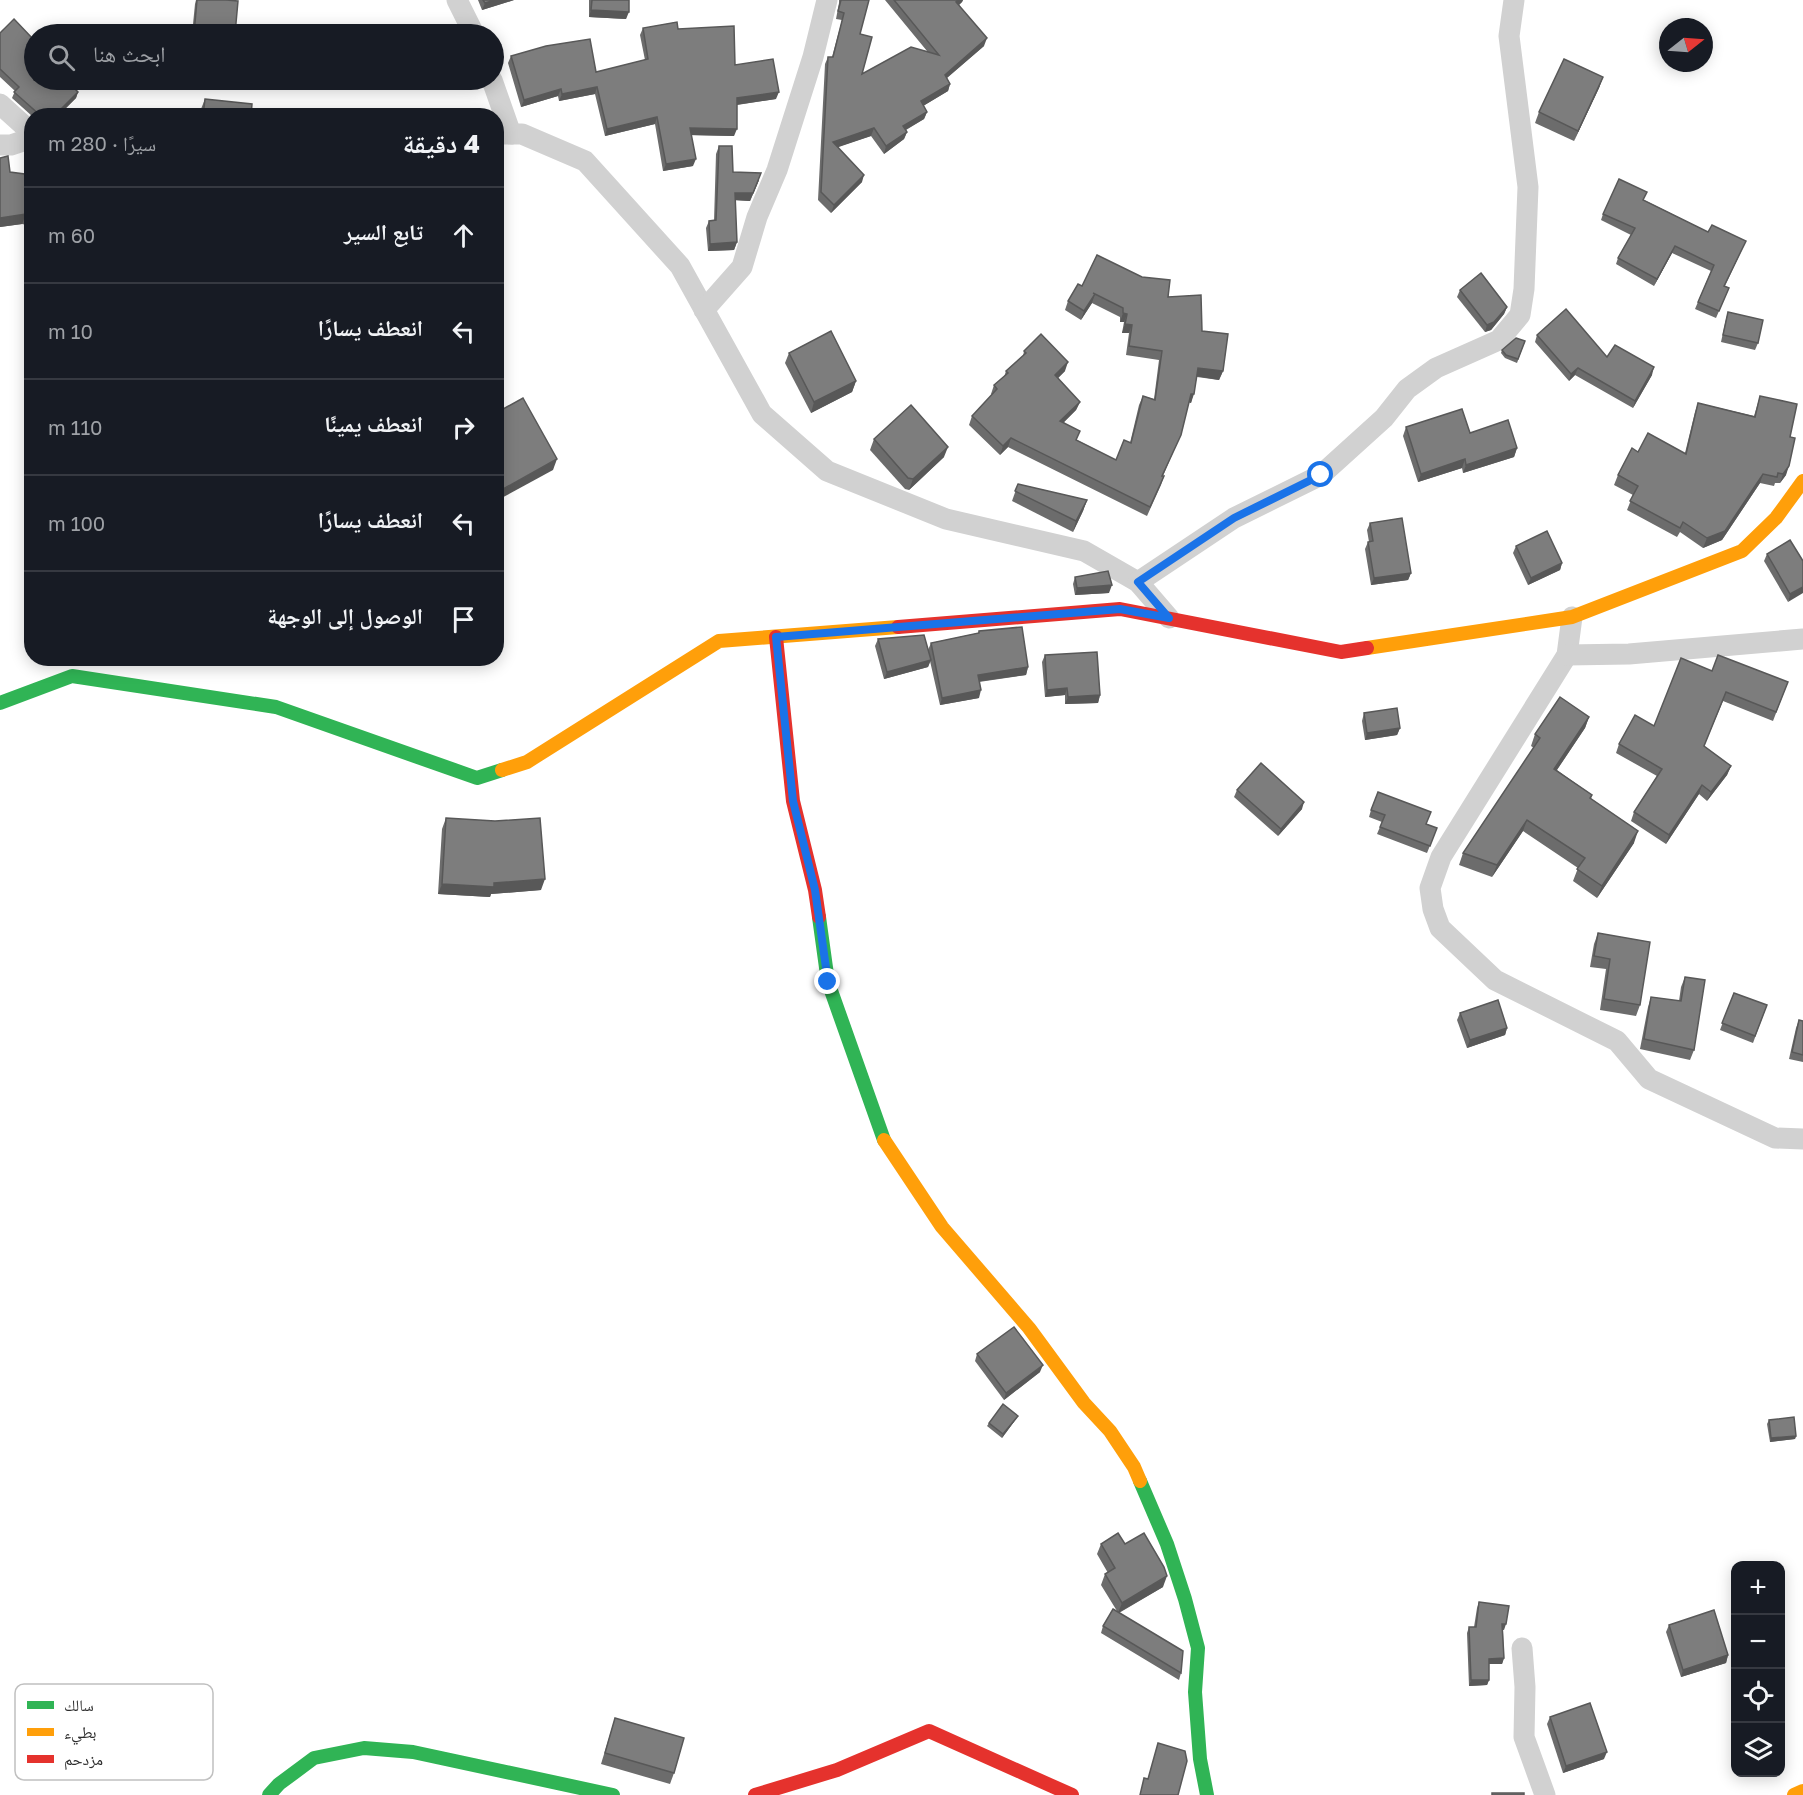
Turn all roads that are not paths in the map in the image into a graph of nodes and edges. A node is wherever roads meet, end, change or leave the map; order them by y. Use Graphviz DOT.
graph roads {
  1 [pos="457,0"];
  2 [pos="826,0"];
  3 [pos="1514,0"];
  4 [pos="469,24"];
  5 [pos="494,90"];
  6 [pos="0,104"];
  7 [pos="498,108"];
  8 [pos="24,128"];
  9 [pos="504,134"];
  10 [pos="24,139"];
  11 [pos="0,146"];
  12 [pos="704,310"];
  13 [pos="1803,481"];
  14 [pos="1138,582"];
  15 [pos="1572,616"];
  16 [pos="1169,618"];
  17 [pos="776,637"];
  18 [pos="1803,639"];
  19 [pos="1567,655"];
  20 [pos="0,703"];
  21 [pos="1803,1139"];
  22 [pos="1522,1648"];
  23 [pos="1803,1791"];
  24 [pos="269,1795"];
  25 [pos="613,1795"];
  26 [pos="755,1795"];
  27 [pos="1072,1795"];
  28 [pos="1207,1795"];
  29 [pos="1545,1795"];
  30 [pos="1794,1795"];
  1 -- 4 [label="street"];
  2 -- 12 [label="street"];
  3 -- 14 [label="street"];
  5 -- 7 [label="street"];
  6 -- 8 [label="street"];
  9 -- 12 [label="street"];
  10 -- 11 [label="street"];
  12 -- 14 [label="street"];
  13 -- 15 [label="street"];
  14 -- 16 [label="street"];
  15 -- 16 [label="street"];
  15 -- 19 [label="street"];
  16 -- 17 [label="street"];
  17 -- 20 [label="street"];
  17 -- 28 [label="street"];
  18 -- 19 [label="street"];
  19 -- 21 [label="street"];
  22 -- 29 [label="street"];
  23 -- 30 [label="street"];
  24 -- 25 [label="street"];
  26 -- 27 [label="street"];
}
